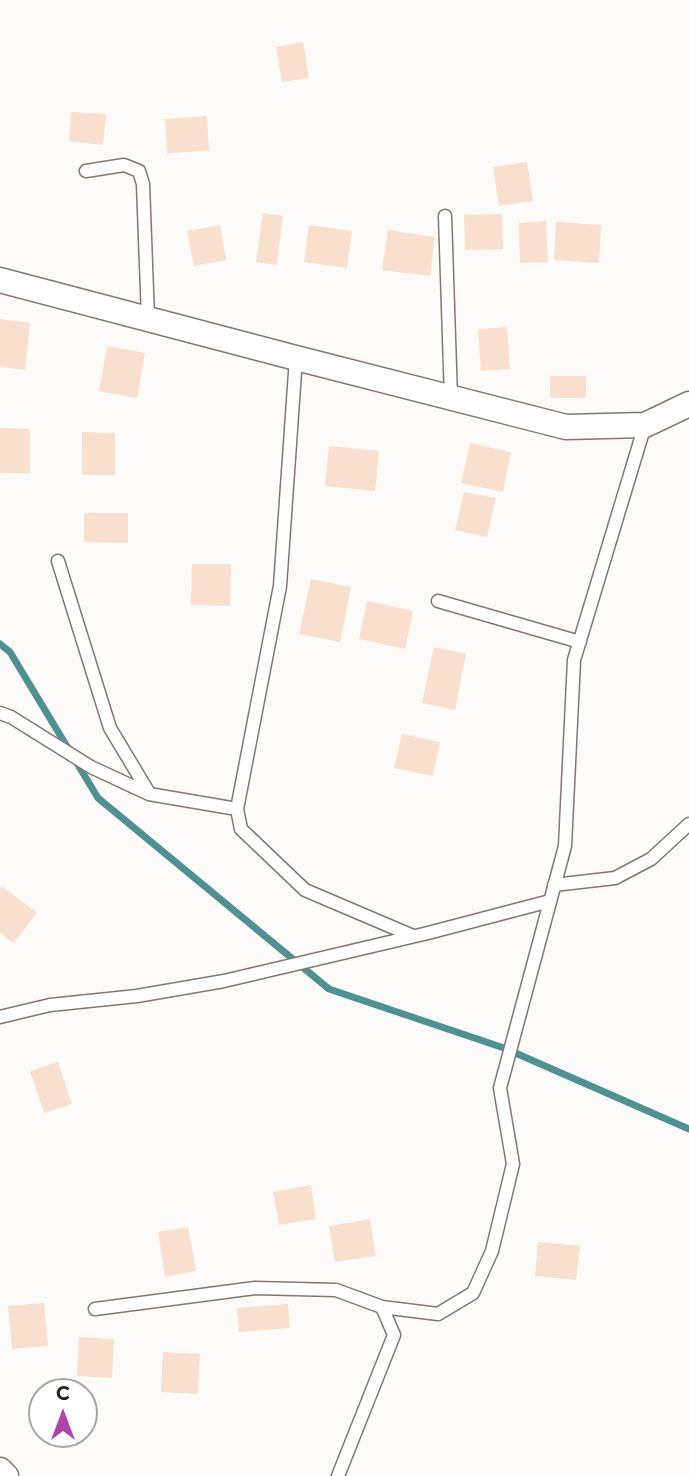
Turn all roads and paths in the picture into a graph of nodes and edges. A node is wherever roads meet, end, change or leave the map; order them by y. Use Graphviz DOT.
graph roads {
  1 [pos="86,171"];
  2 [pos="445,216"];
  3 [pos="0,279"];
  4 [pos="148,318"];
  5 [pos="296,358"];
  6 [pos="451,398"];
  7 [pos="689,402"];
  8 [pos="645,425"];
  9 [pos="58,561"];
  10 [pos="438,601"];
  11 [pos="580,642"];
  12 [pos="0,713"];
  13 [pos="149,794"];
  14 [pos="237,809"];
  15 [pos="689,824"];
  16 [pos="554,885"];
  17 [pos="550,901"];
  18 [pos="413,936"];
  19 [pos="0,1017"];
  20 [pos="383,1307"];
  21 [pos="95,1309"];
  22 [pos="0,1470"];
  23 [pos="6,1476"];
  24 [pos="338,1476"];
  1 -- 4 [label="lane"];
  2 -- 6 [label="lane"];
  3 -- 4 [label="street"];
  4 -- 5 [label="street"];
  5 -- 6 [label="street"];
  5 -- 14 [label="lane"];
  6 -- 8 [label="street"];
  7 -- 8 [label="street"];
  8 -- 11 [label="lane"];
  9 -- 13 [label="lane"];
  10 -- 11 [label="lane"];
  11 -- 16 [label="lane"];
  12 -- 13 [label="lane"];
  13 -- 14 [label="lane"];
  14 -- 18 [label="lane"];
  15 -- 16 [label="lane"];
  16 -- 17 [label="lane"];
  17 -- 18 [label="lane"];
  17 -- 20 [label="lane"];
  18 -- 19 [label="lane"];
  20 -- 21 [label="lane"];
  20 -- 24 [label="lane"];
  22 -- 23 [label="street"];
}
